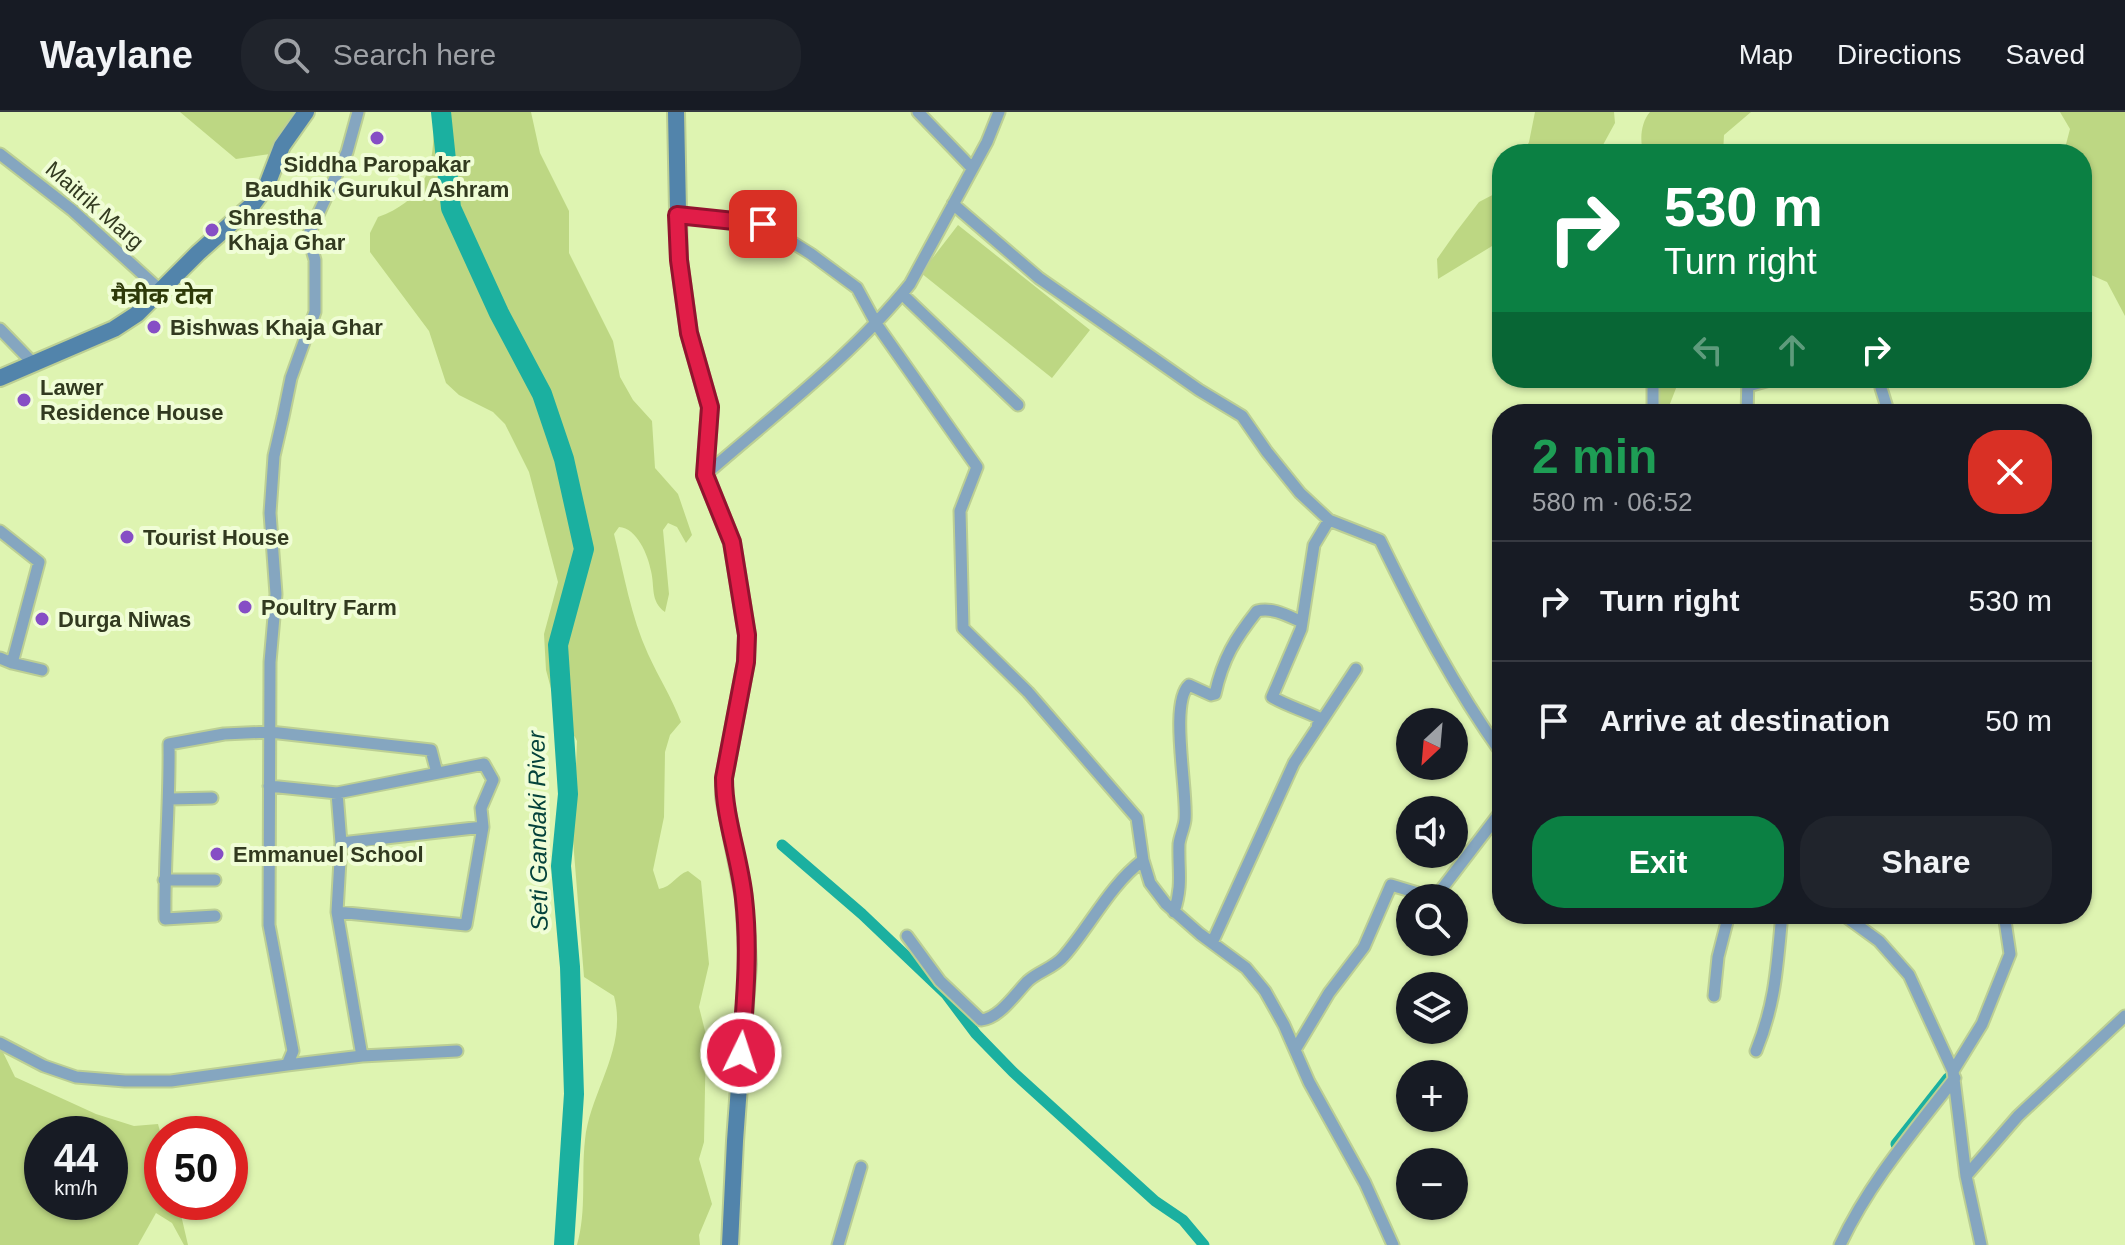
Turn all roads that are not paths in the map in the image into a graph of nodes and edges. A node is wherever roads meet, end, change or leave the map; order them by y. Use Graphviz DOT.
graph roads {
  1 [pos="306,112"];
  2 [pos="358,112"];
  3 [pos="676,112"];
  4 [pos="918,112"];
  5 [pos="999,112"];
  6 [pos="0,154"];
  7 [pos="972,168"];
  8 [pos="953,204"];
  9 [pos="677,215"];
  10 [pos="160,290"];
  11 [pos="902,294"];
  12 [pos="877,325"];
  13 [pos="0,329"];
  14 [pos="33,363"];
  15 [pos="0,378"];
  16 [pos="1018,405"];
  17 [pos="705,475"];
  18 [pos="1329,520"];
  19 [pos="0,531"];
  20 [pos="1302,622"];
  21 [pos="6,660"];
  22 [pos="1356,669"];
  23 [pos="42,670"];
  24 [pos="1317,728"];
  25 [pos="270,732"];
  26 [pos="1492,739"];
  27 [pos="437,773"];
  28 [pos="269,786"];
  29 [pos="337,793"];
  30 [pos="212,798"];
  31 [pos="170,799"];
  32 [pos="1492,823"];
  33 [pos="483,827"];
  34 [pos="341,843"];
  35 [pos="1143,860"];
  36 [pos="164,880"];
  37 [pos="215,880"];
  38 [pos="337,912"];
  39 [pos="1174,912"];
  40 [pos="215,916"];
  41 [pos="1726,924"];
  42 [pos="1781,924"];
  43 [pos="1856,924"];
  44 [pos="2006,924"];
  45 [pos="907,936"];
  46 [pos="1212,943"];
  47 [pos="1714,996"];
  48 [pos="2125,1016"];
  49 [pos="0,1043"];
  50 [pos="1295,1050"];
  51 [pos="457,1051"];
  52 [pos="1756,1051"];
  53 [pos="362,1056"];
  54 [pos="287,1065"];
  55 [pos="1954,1074"];
  56 [pos="861,1167"];
  57 [pos="1966,1176"];
  58 [pos="730,1245"];
  59 [pos="838,1245"];
  60 [pos="1393,1245"];
  61 [pos="1840,1245"];
  62 [pos="1981,1245"];
  1 -- 10 [label="main road"];
  2 -- 25 [label="street"];
  3 -- 9 [label="main road"];
  4 -- 7 [label="street"];
  5 -- 7 [label="street"];
  6 -- 10 [label="street, Maitrik Marg"];
  7 -- 8 [label="street"];
  8 -- 11 [label="street"];
  8 -- 18 [label="street"];
  9 -- 12 [label="street"];
  9 -- 17 [label="main road"];
  10 -- 14 [label="main road"];
  11 -- 12 [label="street"];
  11 -- 16 [label="street"];
  12 -- 17 [label="street"];
  12 -- 35 [label="street"];
  13 -- 14 [label="street"];
  14 -- 15 [label="main road"];
  17 -- 58 [label="main road"];
  18 -- 20 [label="street"];
  18 -- 26 [label="street"];
  19 -- 21 [label="street"];
  20 -- 24 [label="street"];
  20 -- 39 [label="street"];
  21 -- 23 [label="street"];
  22 -- 24 [label="street"];
  24 -- 46 [label="street"];
  25 -- 27 [label="street"];
  25 -- 28 [label="street"];
  25 -- 31 [label="street"];
  27 -- 29 [label="street"];
  27 -- 33 [label="street"];
  28 -- 29 [label="street"];
  28 -- 54 [label="street"];
  29 -- 34 [label="street"];
  30 -- 31 [label="street"];
  31 -- 36 [label="street"];
  32 -- 50 [label="street"];
  33 -- 34 [label="street"];
  33 -- 38 [label="street"];
  34 -- 38 [label="street"];
  35 -- 39 [label="street"];
  35 -- 45 [label="street"];
  36 -- 37 [label="street"];
  36 -- 40 [label="street"];
  38 -- 53 [label="street"];
  39 -- 46 [label="street"];
  41 -- 47 [label="street"];
  42 -- 52 [label="street"];
  43 -- 55 [label="street"];
  44 -- 55 [label="street"];
  46 -- 50 [label="street"];
  48 -- 57 [label="street"];
  49 -- 54 [label="street"];
  50 -- 60 [label="street"];
  51 -- 53 [label="street"];
  53 -- 54 [label="street"];
  55 -- 57 [label="street"];
  55 -- 61 [label="street"];
  56 -- 59 [label="street"];
  57 -- 62 [label="street"];
}
